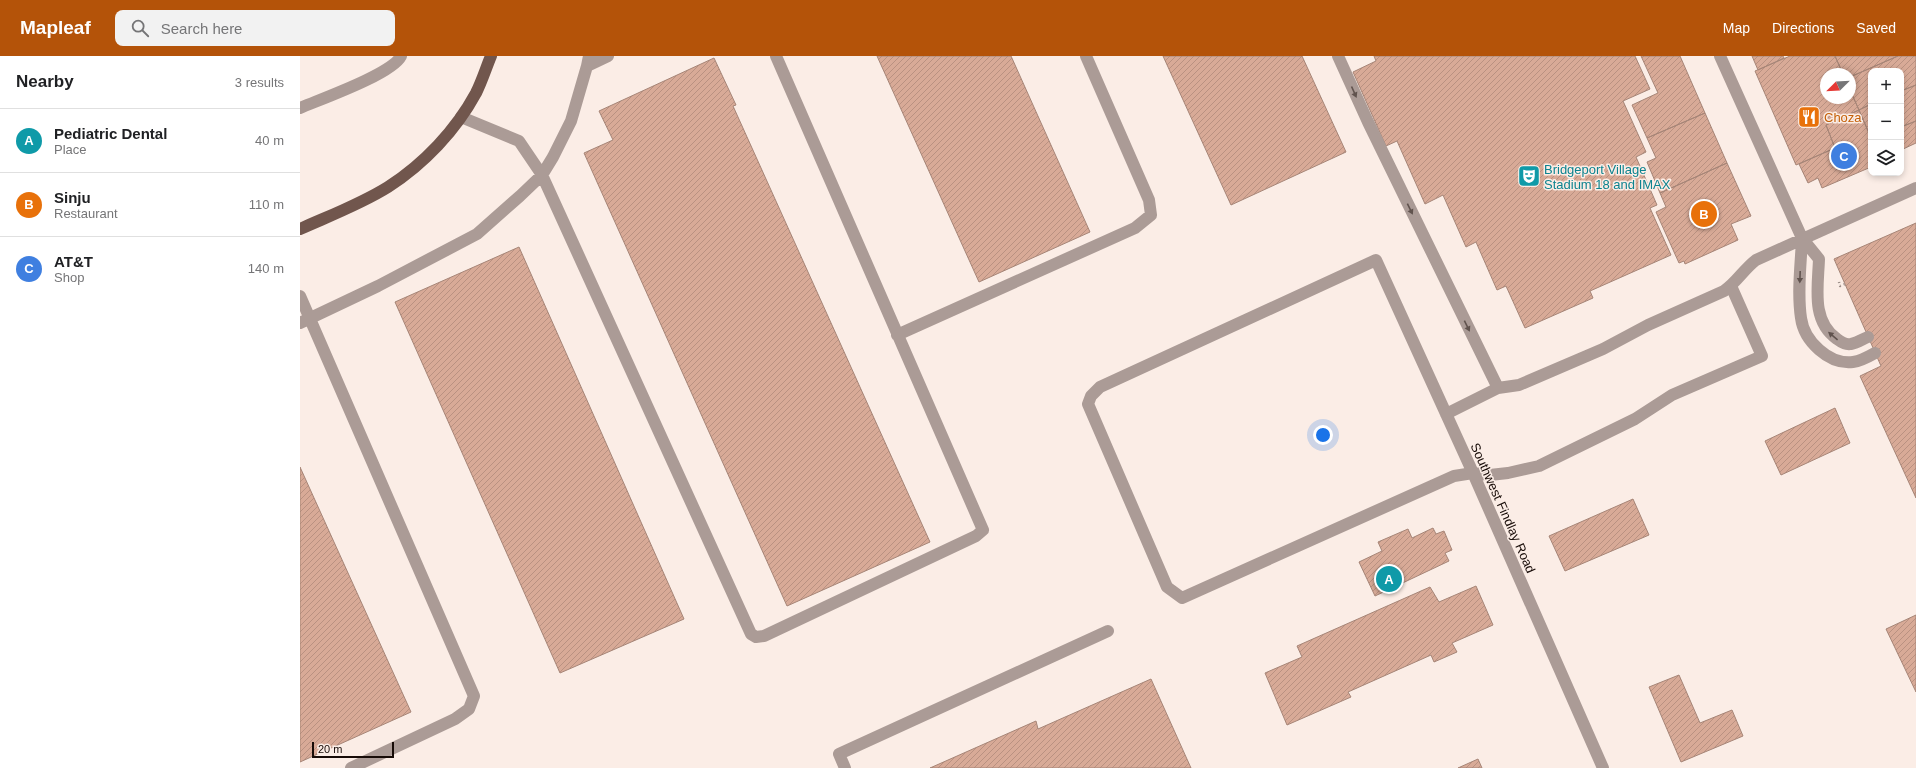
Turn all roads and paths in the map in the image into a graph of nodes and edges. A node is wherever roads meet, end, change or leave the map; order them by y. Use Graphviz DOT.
graph roads {
  1 [pos="401,56"];
  2 [pos="491,56"];
  3 [pos="608,56"];
  4 [pos="776,56"];
  5 [pos="1086,56"];
  6 [pos="1338,56"];
  7 [pos="1720,56"];
  8 [pos="588,61"];
  9 [pos="300,108"];
  10 [pos="461,117"];
  11 [pos="542,175"];
  12 [pos="1916,188"];
  13 [pos="300,229"];
  14 [pos="1802,238"];
  15 [pos="1731,286"];
  16 [pos="300,296"];
  17 [pos="305,320"];
  18 [pos="897,335"];
  19 [pos="1868,337"];
  20 [pos="1876,353"];
  21 [pos="1498,388"];
  22 [pos="1446,414"];
  23 [pos="1473,473"];
  24 [pos="1108,631"];
  25 [pos="350,768"];
  26 [pos="845,768"];
  27 [pos="1603,768"];
  1 -- 9 [label="street"];
  2 -- 10 [label="main road"];
  3 -- 8 [label="street"];
  4 -- 18 [label="street"];
  5 -- 18 [label="street"];
  6 -- 21 [label="street, one-way"];
  7 -- 14 [label="street"];
  8 -- 11 [label="street"];
  10 -- 11 [label="street"];
  10 -- 13 [label="main road"];
  11 -- 17 [label="street"];
  11 -- 18 [label="street"];
  12 -- 14 [label="street"];
  14 -- 15 [label="street"];
  19 -- 14 [label="street, one-way"];
  14 -- 20 [label="street, one-way"];
  15 -- 21 [label="street"];
  15 -- 23 [label="street"];
  16 -- 17 [label="street"];
  17 -- 25 [label="street"];
  21 -- 22 [label="street"];
  22 -- 23 [label="street, Southwest Findlay Road"];
  22 -- 23 [label="street, Southwest Findlay Road"];
  23 -- 27 [label="street, Southwest Findlay Road"];
  24 -- 26 [label="street"];
}
